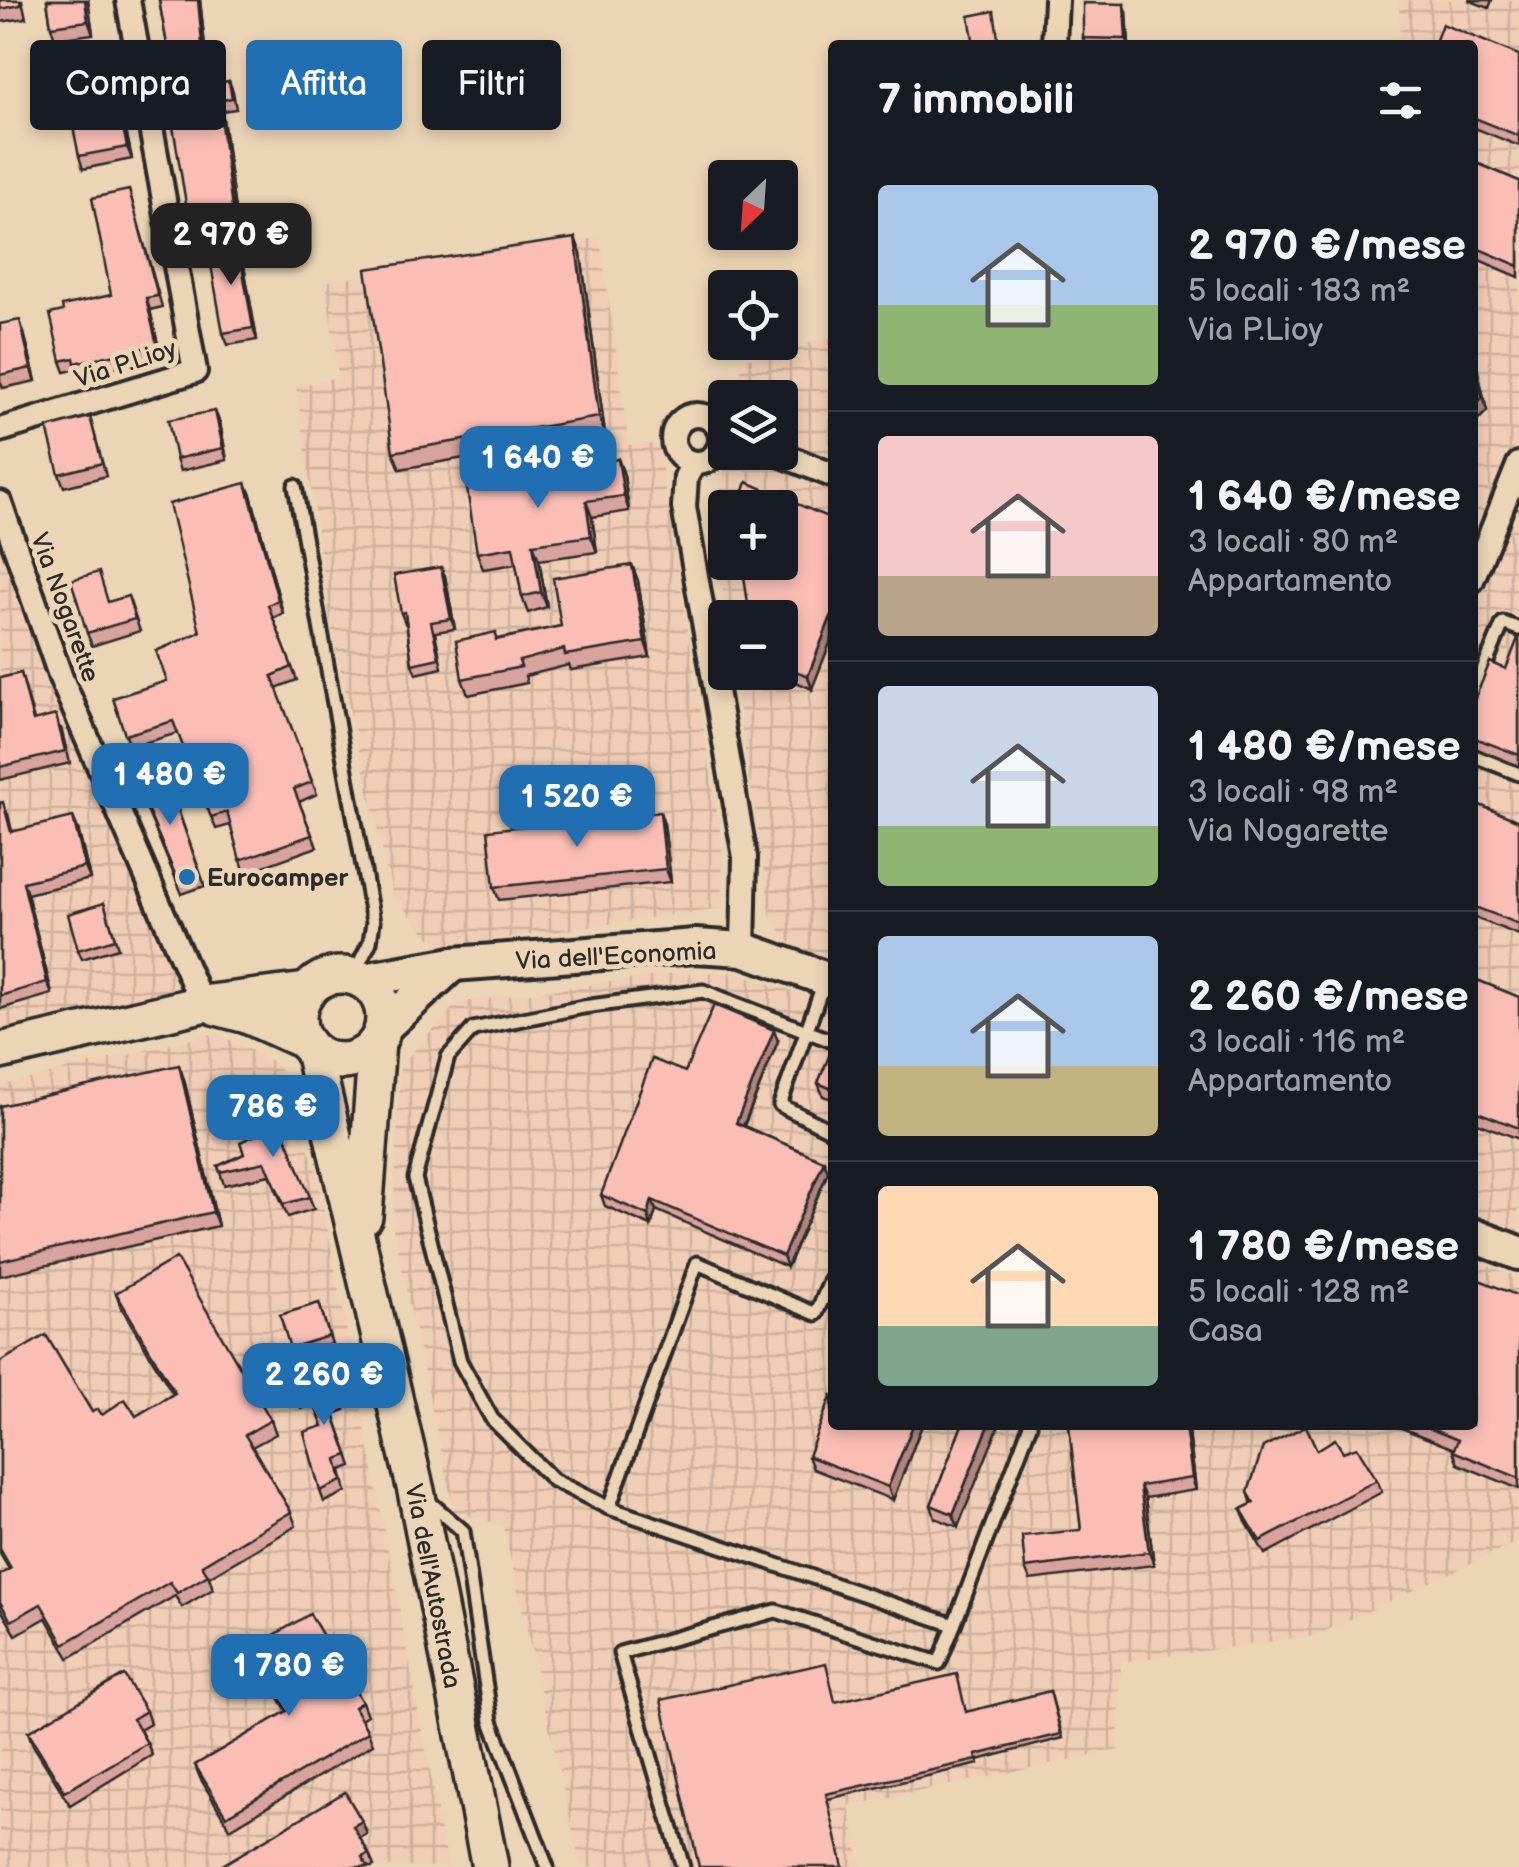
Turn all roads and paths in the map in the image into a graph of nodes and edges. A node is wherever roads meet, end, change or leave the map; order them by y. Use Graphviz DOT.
graph roads {
  1 [pos="128,0"];
  2 [pos="1056,0"];
  3 [pos="1054,40"];
  4 [pos="708,418"];
  5 [pos="0,430"];
  6 [pos="708,458"];
  7 [pos="798,461"];
  8 [pos="694,463"];
  9 [pos="1519,464"];
  10 [pos="828,473"];
  11 [pos="295,486"];
  12 [pos="0,503"];
  13 [pos="1478,565"];
  14 [pos="1519,629"];
  15 [pos="1478,658"];
  16 [pos="1487,661"];
  17 [pos="1478,683"];
  18 [pos="1478,757"];
  19 [pos="1519,774"];
  20 [pos="743,949"];
  21 [pos="453,964"];
  22 [pos="358,978"];
  23 [pos="828,980"];
  24 [pos="828,982"];
  25 [pos="307,991"];
  26 [pos="202,1004"];
  27 [pos="807,1031"];
  28 [pos="380,1035"];
  29 [pos="828,1039"];
  30 [pos="309,1046"];
  31 [pos="0,1052"];
  32 [pos="828,1129"];
  33 [pos="1478,1237"];
  34 [pos="362,1247"];
  35 [pos="1519,1253"];
  36 [pos="828,1287"];
  37 [pos="1028,1430"];
  38 [pos="416,1492"];
  39 [pos="610,1508"];
  40 [pos="954,1625"];
  41 [pos="490,1867"];
  42 [pos="547,1867"];
  43 [pos="683,1867"];
  1 -- 5 [label="street, Via P.Lioy"];
  2 -- 3 [label="street"];
  4 -- 8 [label="street"];
  6 -- 8 [label="street"];
  7 -- 10 [label="street"];
  8 -- 20 [label="street"];
  9 -- 13 [label="street"];
  11 -- 22 [label="lane"];
  12 -- 26 [label="street, Via Nogarette"];
  14 -- 16 [label="lane"];
  15 -- 16 [label="lane"];
  16 -- 17 [label="lane"];
  18 -- 19 [label="lane"];
  20 -- 21 [label="main road, Via dell'Economia"];
  20 -- 23 [label="main road, Via dell'Economia"];
  21 -- 22 [label="main road, Via dell'Economia"];
  21 -- 28 [label="main road"];
  22 -- 25 [label="main road"];
  22 -- 28 [label="main road, Via dell'Autostrada"];
  24 -- 27 [label="lane"];
  25 -- 26 [label="main road"];
  25 -- 30 [label="main road, Via dell'Autostrada"];
  26 -- 30 [label="main road"];
  26 -- 31 [label="main road"];
  27 -- 29 [label="lane"];
  27 -- 32 [label="lane"];
  27 -- 39 [label="lane"];
  28 -- 30 [label="main road"];
  28 -- 34 [label="main road, Via dell'Autostrada"];
  30 -- 34 [label="main road, Via dell'Autostrada"];
  33 -- 35 [label="main road"];
  34 -- 38 [label="main road, Via dell'Autostrada"];
  36 -- 39 [label="lane"];
  37 -- 40 [label="lane"];
  38 -- 41 [label="main road, Via dell'Autostrada"];
  38 -- 42 [label="lane"];
  39 -- 40 [label="lane"];
  40 -- 43 [label="lane"];
}
